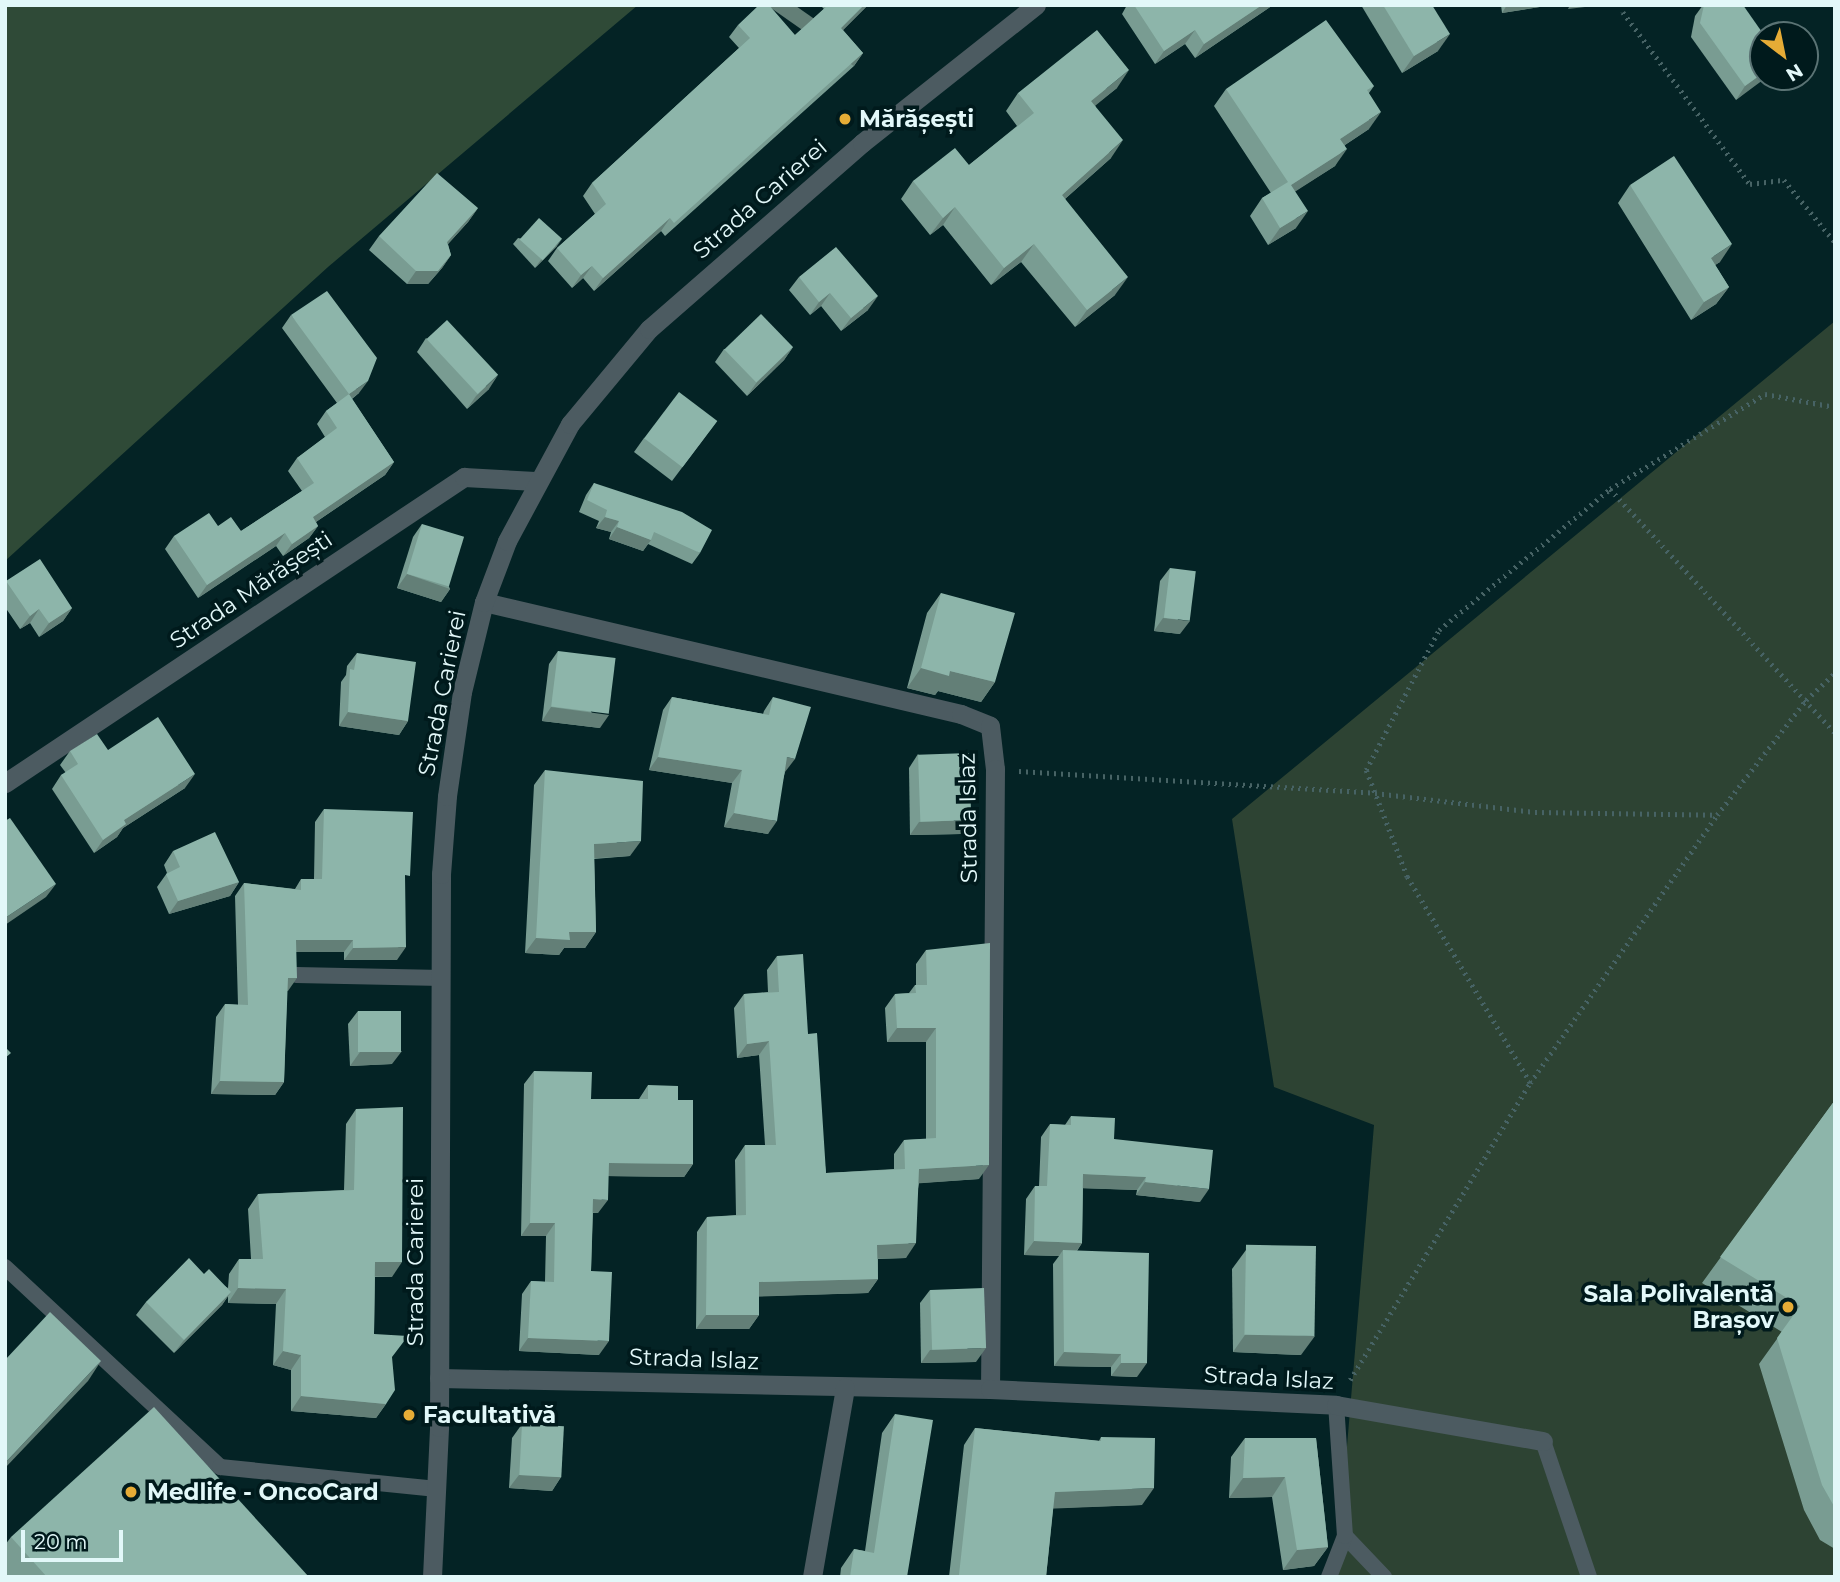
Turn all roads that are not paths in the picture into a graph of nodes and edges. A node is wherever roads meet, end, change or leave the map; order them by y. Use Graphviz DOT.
graph roads {
  1 [pos="1036,5"];
  2 [pos="535,481"];
  3 [pos="484,602"];
  4 [pos="6,781"];
  5 [pos="296,975"];
  6 [pos="442,978"];
  7 [pos="5,1267"];
  8 [pos="439,1378"];
  9 [pos="845,1388"];
  10 [pos="990,1389"];
  11 [pos="1336,1405"];
  12 [pos="1543,1441"];
  13 [pos="437,1489"];
  14 [pos="1345,1536"];
  15 [pos="432,1577"];
  16 [pos="812,1577"];
  17 [pos="1329,1577"];
  18 [pos="1384,1577"];
  19 [pos="1589,1577"];
  1 -- 2 [label="street, Strada Carierei"];
  2 -- 3 [label="street, Strada Carierei"];
  2 -- 4 [label="street, Strada Mărășești"];
  3 -- 6 [label="street, Strada Carierei"];
  3 -- 10 [label="street, Strada Islaz"];
  5 -- 6 [label="lane"];
  6 -- 8 [label="street, Strada Carierei"];
  7 -- 13 [label="lane"];
  8 -- 9 [label="street, Strada Islaz"];
  8 -- 13 [label="street, Strada Carierei"];
  9 -- 10 [label="street, Strada Islaz"];
  9 -- 16 [label="street"];
  10 -- 11 [label="street, Strada Islaz"];
  11 -- 12 [label="street, Strada Islaz"];
  11 -- 14 [label="lane"];
  12 -- 19 [label="lane"];
  13 -- 15 [label="street, Strada Carierei"];
  14 -- 17 [label="lane"];
  14 -- 18 [label="lane"];
}
